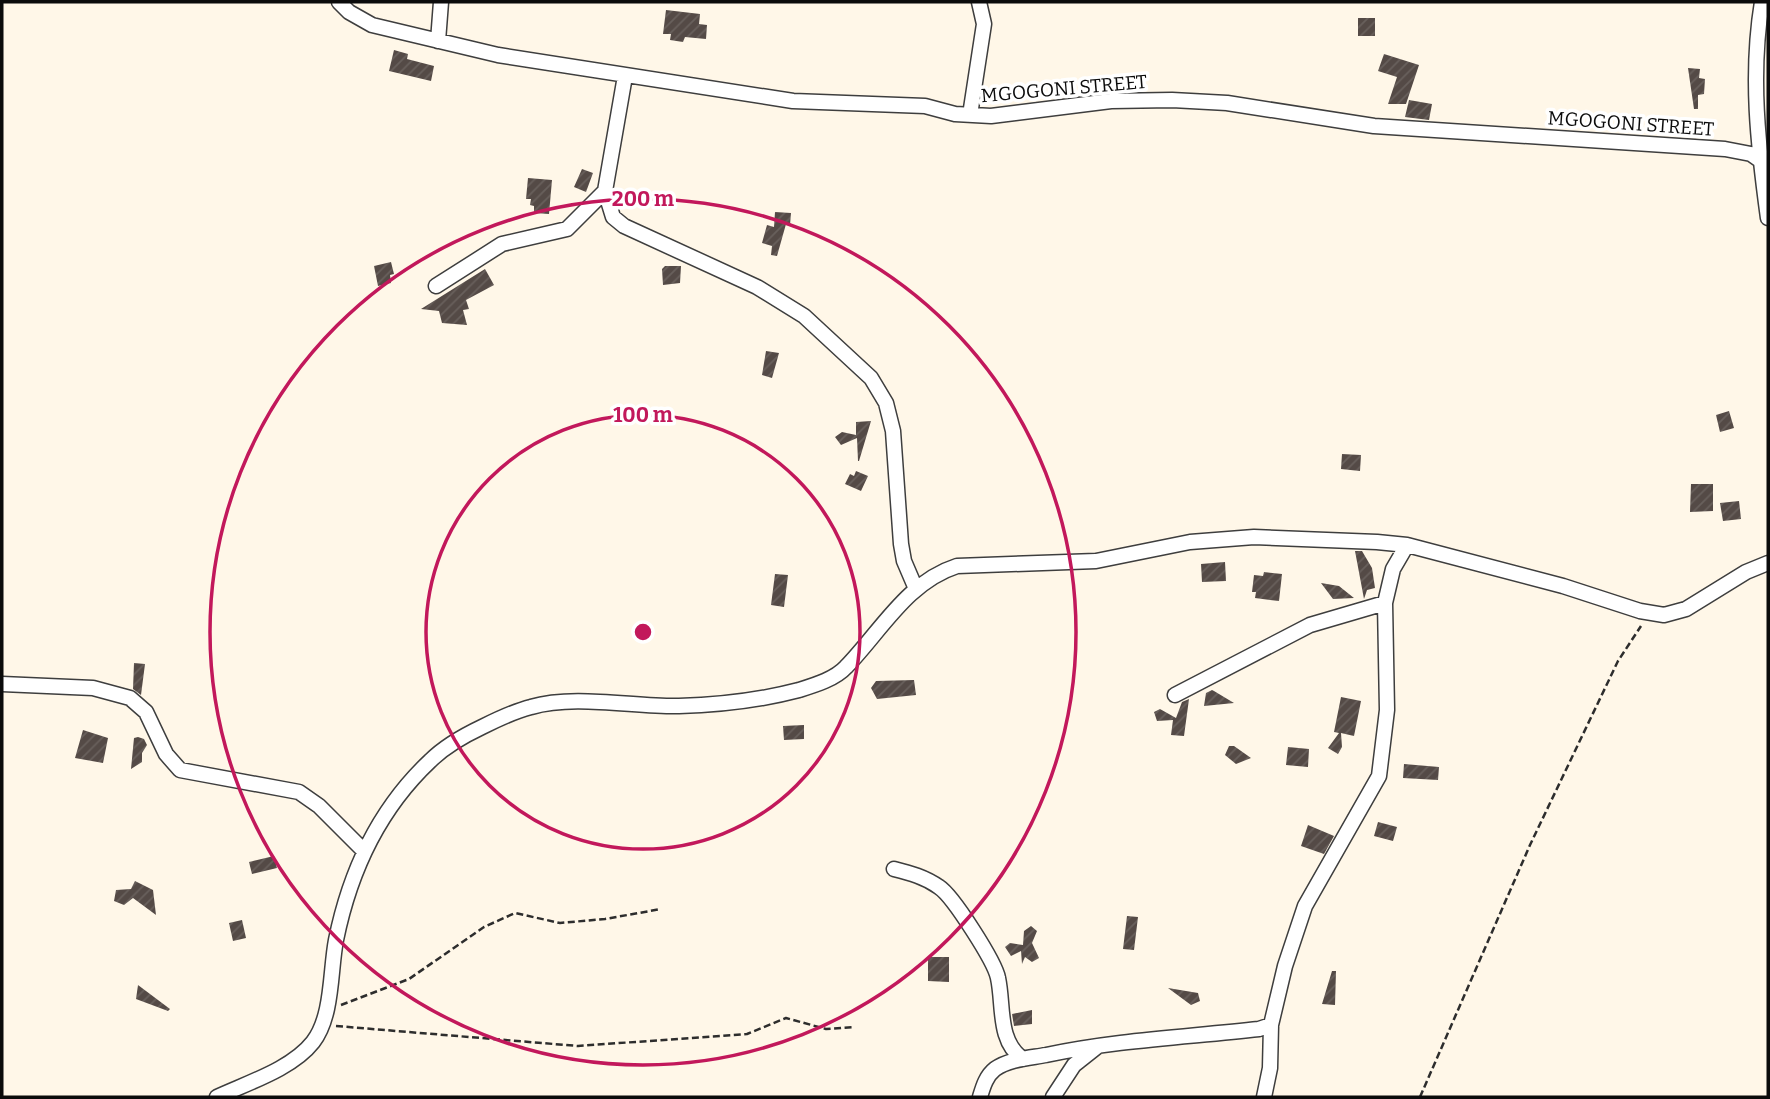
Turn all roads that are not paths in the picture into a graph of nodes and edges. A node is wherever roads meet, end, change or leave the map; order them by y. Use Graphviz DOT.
graph roads {
  1 [pos="339,2"];
  2 [pos="441,2"];
  3 [pos="979,2"];
  4 [pos="1762,2"];
  5 [pos="439,41"];
  6 [pos="625,76"];
  7 [pos="970,114"];
  8 [pos="1761,161"];
  9 [pos="605,191"];
  10 [pos="1768,218"];
  11 [pos="436,286"];
  12 [pos="1407,545"];
  13 [pos="1768,563"];
  14 [pos="916,589"];
  15 [pos="1385,603"];
  16 [pos="2,684"];
  17 [pos="1175,695"];
  18 [pos="363,850"];
  19 [pos="894,869"];
  20 [pos="1271,1025"];
  21 [pos="1102,1043"];
  22 [pos="1023,1059"];
  23 [pos="217,1097"];
  24 [pos="980,1097"];
  25 [pos="1052,1097"];
  26 [pos="1264,1097"];
  1 -- 5 [label="street, MGOGONI STREET"];
  2 -- 5 [label="street"];
  3 -- 7 [label="street"];
  4 -- 8 [label="street"];
  5 -- 6 [label="street, MGOGONI STREET"];
  6 -- 7 [label="street, MGOGONI STREET"];
  6 -- 9 [label="street"];
  7 -- 8 [label="street, MGOGONI STREET"];
  8 -- 10 [label="street"];
  9 -- 11 [label="street"];
  9 -- 14 [label="street"];
  12 -- 13 [label="street"];
  12 -- 14 [label="street"];
  12 -- 15 [label="street"];
  14 -- 18 [label="street"];
  15 -- 17 [label="street"];
  15 -- 20 [label="street"];
  16 -- 18 [label="street"];
  18 -- 23 [label="street"];
  19 -- 22 [label="street"];
  20 -- 21 [label="street"];
  20 -- 26 [label="street"];
  21 -- 22 [label="street"];
  21 -- 25 [label="street"];
  22 -- 24 [label="street"];
}
